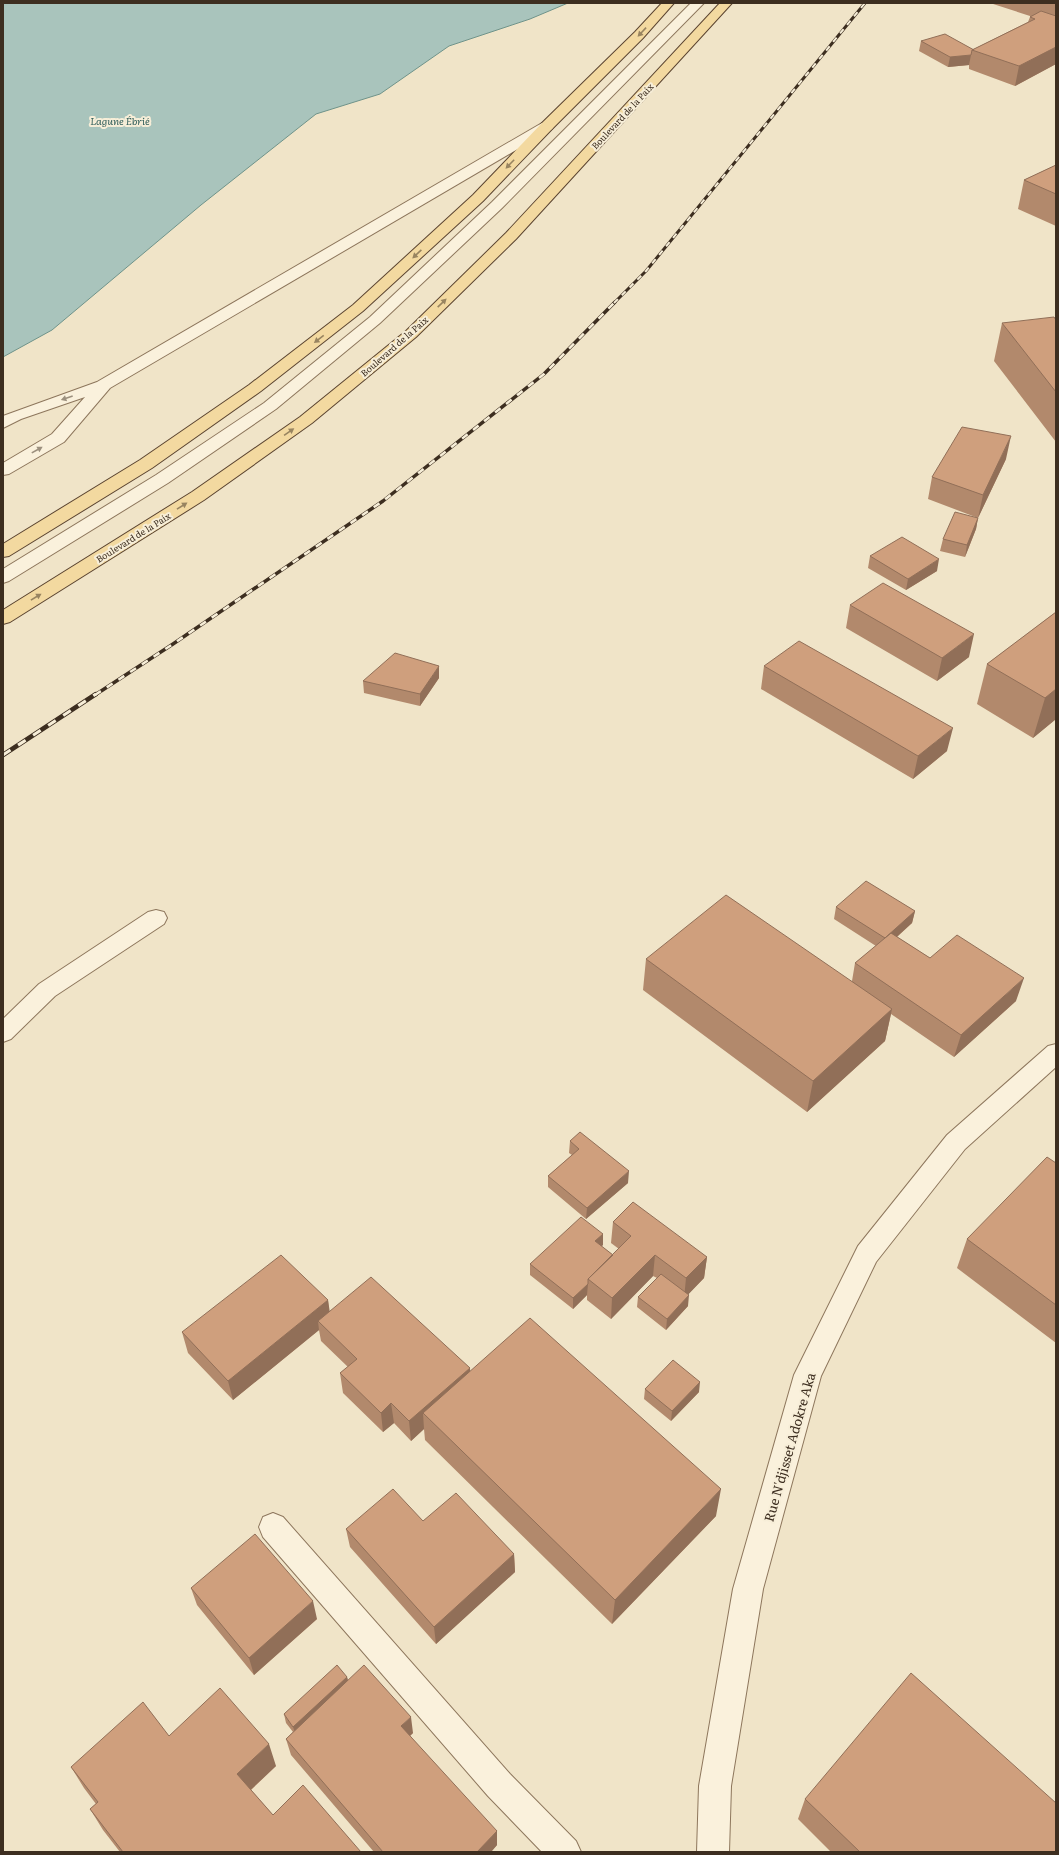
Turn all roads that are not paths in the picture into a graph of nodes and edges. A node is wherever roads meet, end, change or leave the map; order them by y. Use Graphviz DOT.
graph roads {
  1 [pos="668,3"];
  2 [pos="698,3"];
  3 [pos="726,3"];
  4 [pos="547,126"];
  5 [pos="103,385"];
  6 [pos="3,423"];
  7 [pos="3,470"];
  8 [pos="3,552"];
  9 [pos="3,577"];
  10 [pos="3,618"];
  11 [pos="156,918"];
  12 [pos="3,1033"];
  13 [pos="1056,1053"];
  14 [pos="273,1527"];
  15 [pos="565,1852"];
  16 [pos="713,1852"];
  1 -- 4 [label="main road, one-way"];
  2 -- 9 [label="street"];
  10 -- 3 [label="main road, Boulevard de la Paix, one-way"];
  4 -- 5 [label="street"];
  4 -- 8 [label="main road, one-way"];
  5 -- 6 [label="street, one-way"];
  7 -- 5 [label="street, one-way"];
  11 -- 12 [label="street"];
  13 -- 16 [label="street, Rue N'djisset Adokre Aka"];
  14 -- 15 [label="street"];
}
